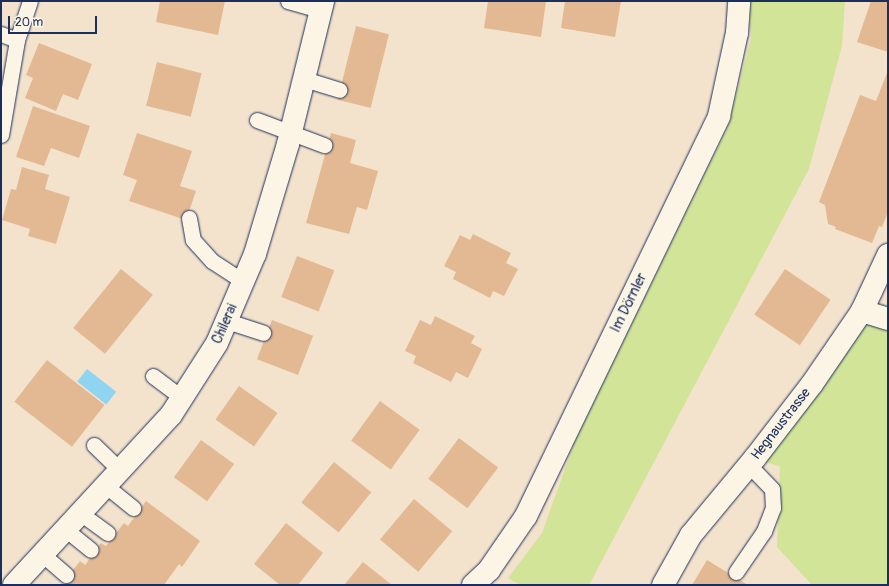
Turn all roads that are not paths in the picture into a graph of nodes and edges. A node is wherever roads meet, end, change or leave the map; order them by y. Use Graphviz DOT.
graph roads {
  1 [pos="30,1"];
  2 [pos="288,1"];
  3 [pos="739,1"];
  4 [pos="322,6"];
  5 [pos="1,34"];
  6 [pos="17,40"];
  7 [pos="304,79"];
  8 [pos="339,90"];
  9 [pos="257,120"];
  10 [pos="290,132"];
  11 [pos="1,135"];
  12 [pos="324,145"];
  13 [pos="188,218"];
  14 [pos="888,255"];
  15 [pos="244,282"];
  16 [pos="862,311"];
  17 [pos="888,319"];
  18 [pos="227,321"];
  19 [pos="263,333"];
  20 [pos="153,376"];
  21 [pos="184,399"];
  22 [pos="94,445"];
  23 [pos="749,465"];
  24 [pos="120,470"];
  25 [pos="106,486"];
  26 [pos="133,508"];
  27 [pos="80,513"];
  28 [pos="65,529"];
  29 [pos="108,533"];
  30 [pos="91,550"];
  31 [pos="42,554"];
  32 [pos="736,572"];
  33 [pos="66,575"];
  34 [pos="15,585"];
  35 [pos="473,585"];
  36 [pos="663,585"];
  1 -- 6 [label="lane"];
  2 -- 4 [label="lane"];
  3 -- 35 [label="street, Im Dörnler"];
  4 -- 7 [label="street, Chilerai"];
  5 -- 6 [label="lane"];
  6 -- 11 [label="lane"];
  7 -- 8 [label="lane"];
  7 -- 10 [label="street, Chilerai"];
  9 -- 10 [label="lane"];
  10 -- 12 [label="lane"];
  10 -- 15 [label="street, Chilerai"];
  13 -- 15 [label="lane"];
  14 -- 16 [label="street, Hegnaustrasse"];
  15 -- 18 [label="street, Chilerai"];
  16 -- 17 [label="street"];
  16 -- 23 [label="street, Hegnaustrasse"];
  18 -- 19 [label="lane"];
  18 -- 21 [label="street, Chilerai"];
  20 -- 21 [label="lane"];
  21 -- 24 [label="street, Chilerai"];
  22 -- 24 [label="lane"];
  23 -- 32 [label="lane"];
  23 -- 36 [label="street, Hegnaustrasse"];
  24 -- 25 [label="street, Chilerai"];
  25 -- 26 [label="lane"];
  25 -- 27 [label="street, Chilerai"];
  27 -- 28 [label="street, Chilerai"];
  27 -- 29 [label="lane"];
  28 -- 30 [label="lane"];
  28 -- 31 [label="street, Chilerai"];
  31 -- 33 [label="lane"];
  31 -- 34 [label="street, Chilerai"];
}
